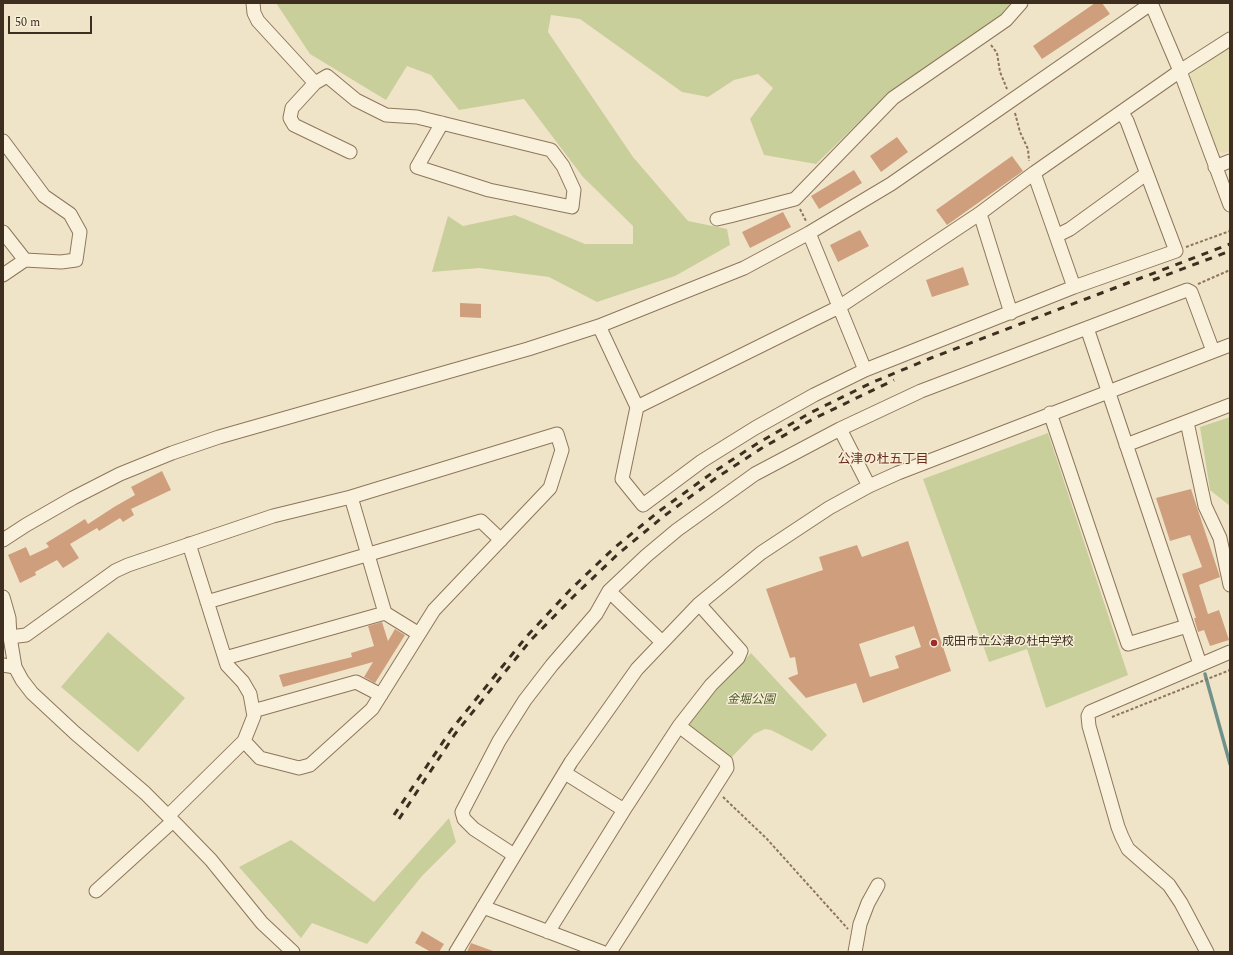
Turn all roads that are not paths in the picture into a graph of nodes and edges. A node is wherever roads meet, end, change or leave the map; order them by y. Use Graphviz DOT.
graph roads {
  1 [pos="253,3"];
  2 [pos="1021,3"];
  3 [pos="1152,3"];
  4 [pos="1230,39"];
  5 [pos="1180,71"];
  6 [pos="315,83"];
  7 [pos="1122,113"];
  8 [pos="442,123"];
  9 [pos="3,141"];
  10 [pos="350,152"];
  11 [pos="1230,161"];
  12 [pos="1215,167"];
  13 [pos="1034,173"];
  14 [pos="1146,174"];
  15 [pos="1230,204"];
  16 [pos="979,214"];
  17 [pos="717,218"];
  18 [pos="3,232"];
  19 [pos="809,233"];
  20 [pos="1056,236"];
  21 [pos="25,260"];
  22 [pos="3,275"];
  23 [pos="1074,287"];
  24 [pos="839,307"];
  25 [pos="1011,313"];
  26 [pos="599,326"];
  27 [pos="1087,328"];
  28 [pos="1230,345"];
  29 [pos="1213,351"];
  30 [pos="865,370"];
  31 [pos="1108,391"];
  32 [pos="1230,405"];
  33 [pos="637,407"];
  34 [pos="1050,413"];
  35 [pos="1187,422"];
  36 [pos="840,429"];
  37 [pos="1126,445"];
  38 [pos="869,486"];
  39 [pos="351,497"];
  40 [pos="3,540"];
  41 [pos="501,540"];
  42 [pos="189,544"];
  43 [pos="368,554"];
  44 [pos="1230,584"];
  45 [pos="609,591"];
  46 [pos="3,596"];
  47 [pos="207,602"];
  48 [pos="699,604"];
  49 [pos="385,613"];
  50 [pos="1187,626"];
  51 [pos="418,634"];
  52 [pos="10,637"];
  53 [pos="662,642"];
  54 [pos="1230,652"];
  55 [pos="225,658"];
  56 [pos="1200,664"];
  57 [pos="9,666"];
  58 [pos="381,694"];
  59 [pos="253,711"];
  60 [pos="679,726"];
  61 [pos="244,741"];
  62 [pos="565,773"];
  63 [pos="624,810"];
  64 [pos="171,818"];
  65 [pos="514,855"];
  66 [pos="878,885"];
  67 [pos="96,891"];
  68 [pos="483,907"];
  69 [pos="548,932"];
  70 [pos="856,945"];
  71 [pos="293,952"];
  72 [pos="456,952"];
  73 [pos="602,952"];
  74 [pos="610,952"];
  75 [pos="1207,952"];
  1 -- 6 [label="street"];
  2 -- 17 [label="street"];
  3 -- 5 [label="street"];
  3 -- 19 [label="street"];
  4 -- 5 [label="street"];
  5 -- 7 [label="street"];
  5 -- 12 [label="street"];
  6 -- 8 [label="street"];
  6 -- 10 [label="street"];
  7 -- 13 [label="street"];
  7 -- 14 [label="street"];
  8 -- 8 [label="street"];
  9 -- 21 [label="street"];
  11 -- 12 [label="street"];
  12 -- 15 [label="street"];
  13 -- 16 [label="street"];
  13 -- 20 [label="street"];
  14 -- 20 [label="street"];
  14 -- 23 [label="street"];
  16 -- 24 [label="street"];
  16 -- 25 [label="street"];
  18 -- 21 [label="street"];
  19 -- 24 [label="street"];
  19 -- 26 [label="street"];
  20 -- 23 [label="street"];
  21 -- 22 [label="street"];
  23 -- 25 [label="street"];
  24 -- 30 [label="street"];
  24 -- 33 [label="street"];
  25 -- 30 [label="street"];
  26 -- 33 [label="street"];
  26 -- 40 [label="street"];
  27 -- 29 [label="street"];
  27 -- 31 [label="street"];
  27 -- 36 [label="street"];
  28 -- 29 [label="street"];
  29 -- 31 [label="street"];
  30 -- 33 [label="street"];
  31 -- 34 [label="street"];
  31 -- 37 [label="street"];
  32 -- 35 [label="street"];
  34 -- 38 [label="street"];
  34 -- 50 [label="street"];
  35 -- 37 [label="street"];
  35 -- 44 [label="street"];
  36 -- 38 [label="street"];
  36 -- 45 [label="street"];
  37 -- 50 [label="street"];
  38 -- 48 [label="street"];
  39 -- 41 [label="street"];
  39 -- 42 [label="street"];
  39 -- 43 [label="street"];
  41 -- 43 [label="street"];
  41 -- 51 [label="street"];
  42 -- 47 [label="street"];
  42 -- 52 [label="street"];
  43 -- 47 [label="street"];
  43 -- 49 [label="street"];
  45 -- 53 [label="street"];
  45 -- 65 [label="street"];
  46 -- 52 [label="street"];
  47 -- 55 [label="street"];
  48 -- 53 [label="street"];
  48 -- 60 [label="street"];
  49 -- 51 [label="street"];
  49 -- 55 [label="street"];
  50 -- 56 [label="street"];
  51 -- 58 [label="street"];
  52 -- 57 [label="street"];
  53 -- 62 [label="street"];
  54 -- 56 [label="street"];
  55 -- 59 [label="street"];
  56 -- 75 [label="street"];
  57 -- 64 [label="street"];
  58 -- 59 [label="street"];
  58 -- 61 [label="street"];
  59 -- 61 [label="street"];
  60 -- 63 [label="street"];
  60 -- 74 [label="street"];
  61 -- 64 [label="street"];
  62 -- 63 [label="street"];
  62 -- 65 [label="street"];
  63 -- 69 [label="street"];
  64 -- 67 [label="street"];
  64 -- 71 [label="street"];
  65 -- 68 [label="street"];
  66 -- 70 [label="street"];
  68 -- 69 [label="street"];
  68 -- 72 [label="street"];
  69 -- 73 [label="street"];
}
